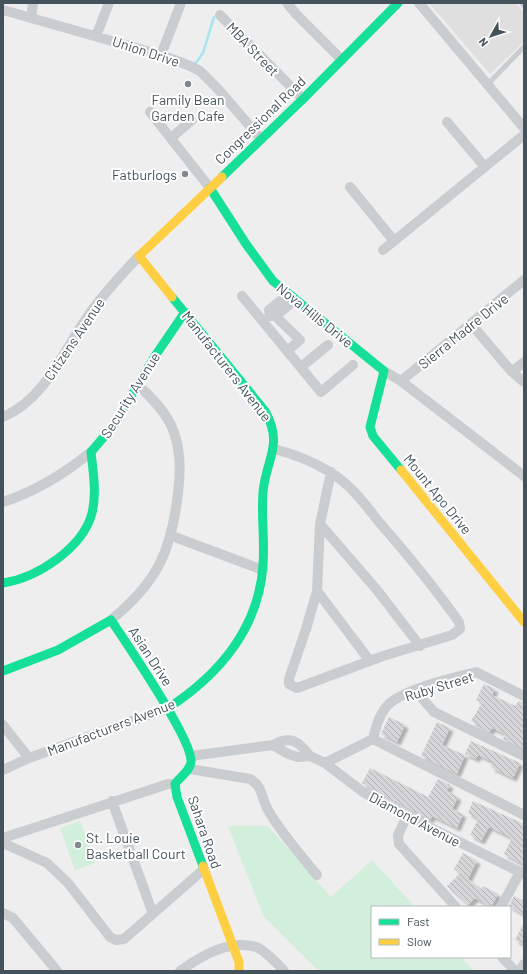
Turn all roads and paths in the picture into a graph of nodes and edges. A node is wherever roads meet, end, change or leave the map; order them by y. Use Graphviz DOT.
graph roads {
  1 [pos="33,3"];
  2 [pos="108,3"];
  3 [pos="181,3"];
  4 [pos="287,3"];
  5 [pos="398,3"];
  6 [pos="419,3"];
  7 [pos="522,3"];
  8 [pos="524,6"];
  9 [pos="3,10"];
  10 [pos="220,15"];
  11 [pos="31,18"];
  12 [pos="96,36"];
  13 [pos="524,47"];
  14 [pos="161,55"];
  15 [pos="342,60"];
  16 [pos="488,84"];
  17 [pos="303,99"];
  18 [pos="150,112"];
  19 [pos="192,120"];
  20 [pos="447,122"];
  21 [pos="524,128"];
  22 [pos="524,135"];
  23 [pos="171,138"];
  24 [pos="261,139"];
  25 [pos="485,167"];
  26 [pos="350,187"];
  27 [pos="210,188"];
  28 [pos="394,241"];
  29 [pos="383,250"];
  30 [pos="139,256"];
  31 [pos="524,280"];
  32 [pos="242,296"];
  33 [pos="292,298"];
  34 [pos="185,312"];
  35 [pos="269,316"];
  36 [pos="472,324"];
  37 [pos="328,345"];
  38 [pos="287,351"];
  39 [pos="524,362"];
  40 [pos="353,365"];
  41 [pos="301,367"];
  42 [pos="384,371"];
  43 [pos="512,372"];
  44 [pos="401,381"];
  45 [pos="524,382"];
  46 [pos="138,385"];
  47 [pos="3,417"];
  48 [pos="274,449"];
  49 [pos="91,452"];
  50 [pos="331,472"];
  51 [pos="524,476"];
  52 [pos="3,502"];
  53 [pos="320,524"];
  54 [pos="172,536"];
  55 [pos="263,570"];
  56 [pos="3,583"];
  57 [pos="317,591"];
  58 [pos="111,620"];
  59 [pos="524,622"];
  60 [pos="420,646"];
  61 [pos="370,661"];
  62 [pos="3,671"];
  63 [pos="415,690"];
  64 [pos="524,696"];
  65 [pos="168,708"];
  66 [pos="3,725"];
  67 [pos="373,739"];
  68 [pos="190,756"];
  69 [pos="524,756"];
  70 [pos="29,758"];
  71 [pos="325,763"];
  72 [pos="190,769"];
  73 [pos="3,770"];
  74 [pos="175,784"];
  75 [pos="112,801"];
  76 [pos="524,815"];
  77 [pos="407,816"];
  78 [pos="3,838"];
  79 [pos="3,843"];
  80 [pos="203,870"];
  81 [pos="522,873"];
  82 [pos="317,875"];
  83 [pos="455,906"];
  84 [pos="502,906"];
  85 [pos="3,913"];
  86 [pos="152,914"];
  87 [pos="232,945"];
  88 [pos="503,958"];
  89 [pos="524,964"];
  90 [pos="57,971"];
  91 [pos="180,971"];
  92 [pos="239,971"];
  93 [pos="284,971"];
  94 [pos="515,971"];
  95 [pos="520,971"];
  1 -- 11 [label="street"];
  2 -- 12 [label="street"];
  3 -- 14 [label="street"];
  4 -- 15 [label="street"];
  5 -- 15 [label="main road, Congressional Road"];
  6 -- 16 [label="street"];
  7 -- 8 [label="lane"];
  9 -- 11 [label="street, Union Drive"];
  10 -- 17 [label="street, MBA Street"];
  11 -- 12 [label="street, Union Drive"];
  12 -- 14 [label="street, Union Drive"];
  13 -- 16 [label="lane"];
  14 -- 24 [label="street, Union Drive"];
  15 -- 17 [label="main road, Congressional Road"];
  16 -- 21 [label="street"];
  17 -- 24 [label="main road, Congressional Road"];
  18 -- 23 [label="street, Nova Hills Drive"];
  19 -- 23 [label="street"];
  20 -- 25 [label="street"];
  22 -- 25 [label="street"];
  23 -- 27 [label="street, Nova Hills Drive"];
  24 -- 27 [label="main road, Congressional Road"];
  25 -- 28 [label="street"];
  26 -- 28 [label="street"];
  27 -- 30 [label="main road, Congressional Road"];
  27 -- 33 [label="main road, Nova Hills Drive"];
  28 -- 29 [label="street"];
  30 -- 34 [label="main road, Manufacturers Avenue"];
  30 -- 47 [label="street, Citizens Avenue"];
  31 -- 36 [label="street, Sierra Madre Drive"];
  32 -- 35 [label="street"];
  33 -- 35 [label="street"];
  33 -- 42 [label="main road, Nova Hills Drive"];
  34 -- 46 [label="main road, Security Avenue"];
  34 -- 48 [label="main road, Manufacturers Avenue"];
  35 -- 38 [label="street"];
  35 -- 38 [label="street"];
  36 -- 43 [label="street"];
  36 -- 44 [label="street, Sierra Madre Drive"];
  37 -- 41 [label="street"];
  38 -- 41 [label="street"];
  39 -- 43 [label="street"];
  40 -- 41 [label="street"];
  42 -- 44 [label="street, Nova Hills Drive"];
  42 -- 59 [label="main road, Mount Apo Drive"];
  43 -- 45 [label="street"];
  44 -- 51 [label="street, Nova Hills Drive"];
  46 -- 49 [label="main road, Security Avenue"];
  46 -- 54 [label="street"];
  48 -- 50 [label="street"];
  48 -- 55 [label="main road, Manufacturers Avenue"];
  49 -- 52 [label="street, Security Avenue"];
  49 -- 56 [label="main road"];
  50 -- 53 [label="street"];
  50 -- 60 [label="street"];
  53 -- 57 [label="street"];
  53 -- 60 [label="street"];
  54 -- 55 [label="street"];
  54 -- 58 [label="street"];
  55 -- 65 [label="main road, Manufacturers Avenue"];
  57 -- 61 [label="street"];
  57 -- 61 [label="street"];
  58 -- 62 [label="main road"];
  58 -- 65 [label="main road, Asian Drive"];
  60 -- 61 [label="street"];
  63 -- 64 [label="street, Ruby Street"];
  63 -- 67 [label="street, Ruby Street"];
  63 -- 69 [label="street"];
  65 -- 68 [label="main road"];
  65 -- 70 [label="street, Manufacturers Avenue"];
  66 -- 70 [label="street"];
  67 -- 71 [label="street"];
  67 -- 76 [label="street"];
  68 -- 71 [label="street, Diamond Avenue"];
  68 -- 72 [label="main road"];
  70 -- 73 [label="street, Manufacturers Avenue"];
  71 -- 77 [label="street, Diamond Avenue"];
  72 -- 74 [label="main road, Sahara Road"];
  72 -- 82 [label="street"];
  74 -- 75 [label="street"];
  74 -- 80 [label="main road, Sahara Road"];
  75 -- 78 [label="street"];
  75 -- 86 [label="street"];
  77 -- 81 [label="street, Diamond Avenue"];
  77 -- 83 [label="street"];
  79 -- 86 [label="street"];
  80 -- 86 [label="street"];
  80 -- 87 [label="main road, Sahara Road"];
  81 -- 84 [label="street"];
  85 -- 90 [label="street"];
  87 -- 91 [label="street"];
  87 -- 92 [label="main road, Sahara Road"];
  87 -- 93 [label="street"];
  88 -- 94 [label="street"];
  89 -- 95 [label="street"];
}
